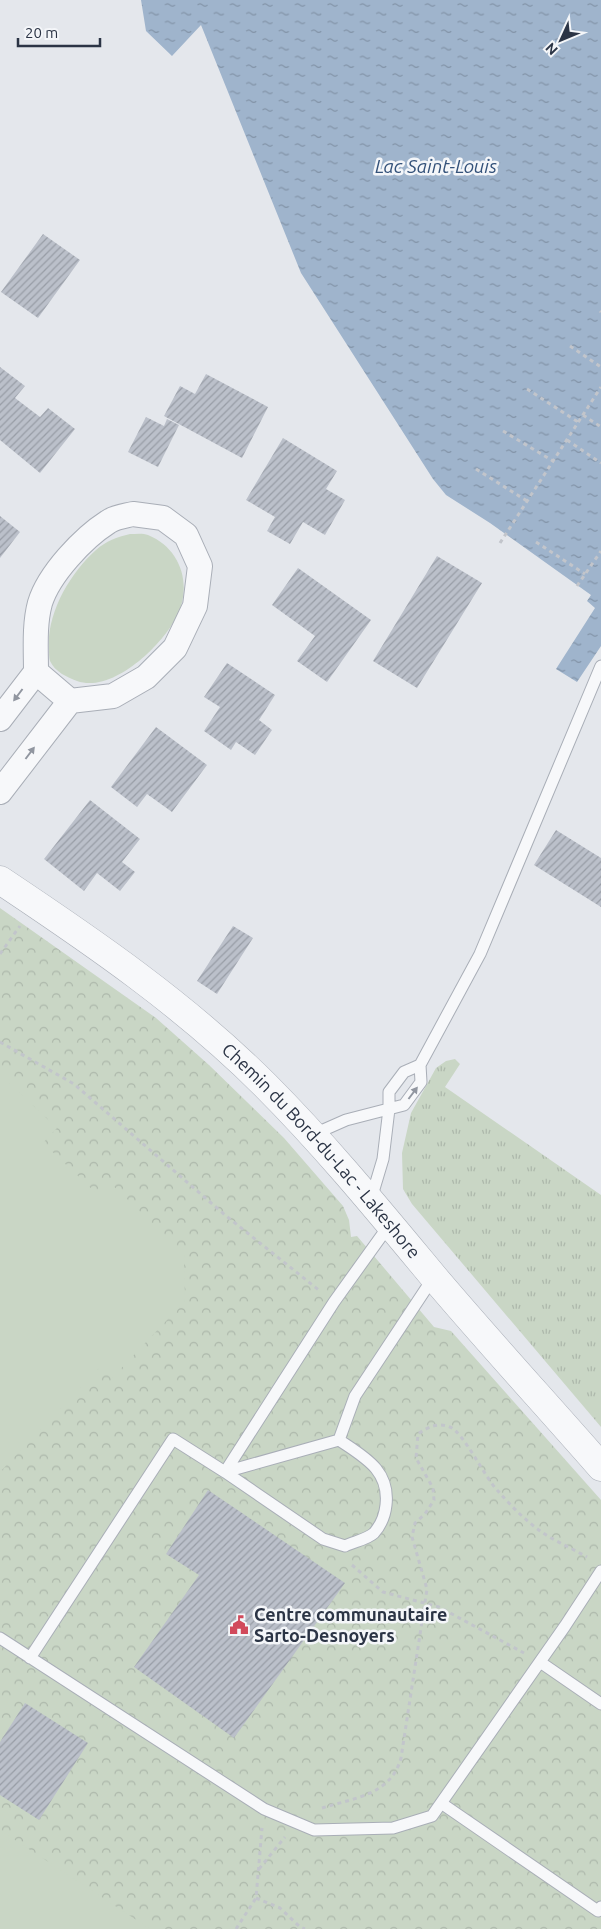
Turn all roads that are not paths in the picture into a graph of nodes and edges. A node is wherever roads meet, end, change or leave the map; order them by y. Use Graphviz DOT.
graph roads {
  1 [pos="601,666"];
  2 [pos="36,672"];
  3 [pos="70,700"];
  4 [pos="0,719"];
  5 [pos="0,792"];
  6 [pos="0,880"];
  7 [pos="420,1065"];
  8 [pos="389,1109"];
  9 [pos="312,1135"];
  10 [pos="371,1200"];
  11 [pos="390,1223"];
  12 [pos="434,1277"];
  13 [pos="339,1440"];
  14 [pos="601,1467"];
  15 [pos="225,1472"];
  16 [pos="601,1571"];
  17 [pos="0,1638"];
  18 [pos="30,1658"];
  19 [pos="540,1662"];
  20 [pos="601,1704"];
  21 [pos="441,1803"];
  22 [pos="601,1907"];
  1 -- 7 [label="lane"];
  2 -- 3 [label="street"];
  2 -- 3 [label="street"];
  2 -- 4 [label="street, one-way"];
  5 -- 3 [label="street, one-way"];
  6 -- 9 [label="street, Chemin du Bord-du-Lac - Lakeshore"];
  7 -- 8 [label="lane"];
  8 -- 7 [label="lane, one-way"];
  8 -- 9 [label="lane"];
  8 -- 10 [label="lane"];
  9 -- 10 [label="street, Chemin du Bord-du-Lac - Lakeshore"];
  10 -- 11 [label="street, Chemin du Bord-du-Lac - Lakeshore"];
  11 -- 12 [label="street, Chemin du Bord-du-Lac - Lakeshore"];
  11 -- 15 [label="lane"];
  12 -- 13 [label="lane"];
  12 -- 14 [label="street, Chemin du Bord-du-Lac - Lakeshore"];
  13 -- 15 [label="lane"];
  13 -- 15 [label="lane"];
  15 -- 18 [label="lane"];
  16 -- 19 [label="lane"];
  17 -- 18 [label="lane"];
  18 -- 21 [label="lane"];
  19 -- 20 [label="lane"];
  19 -- 21 [label="lane"];
  21 -- 22 [label="lane"];
}
